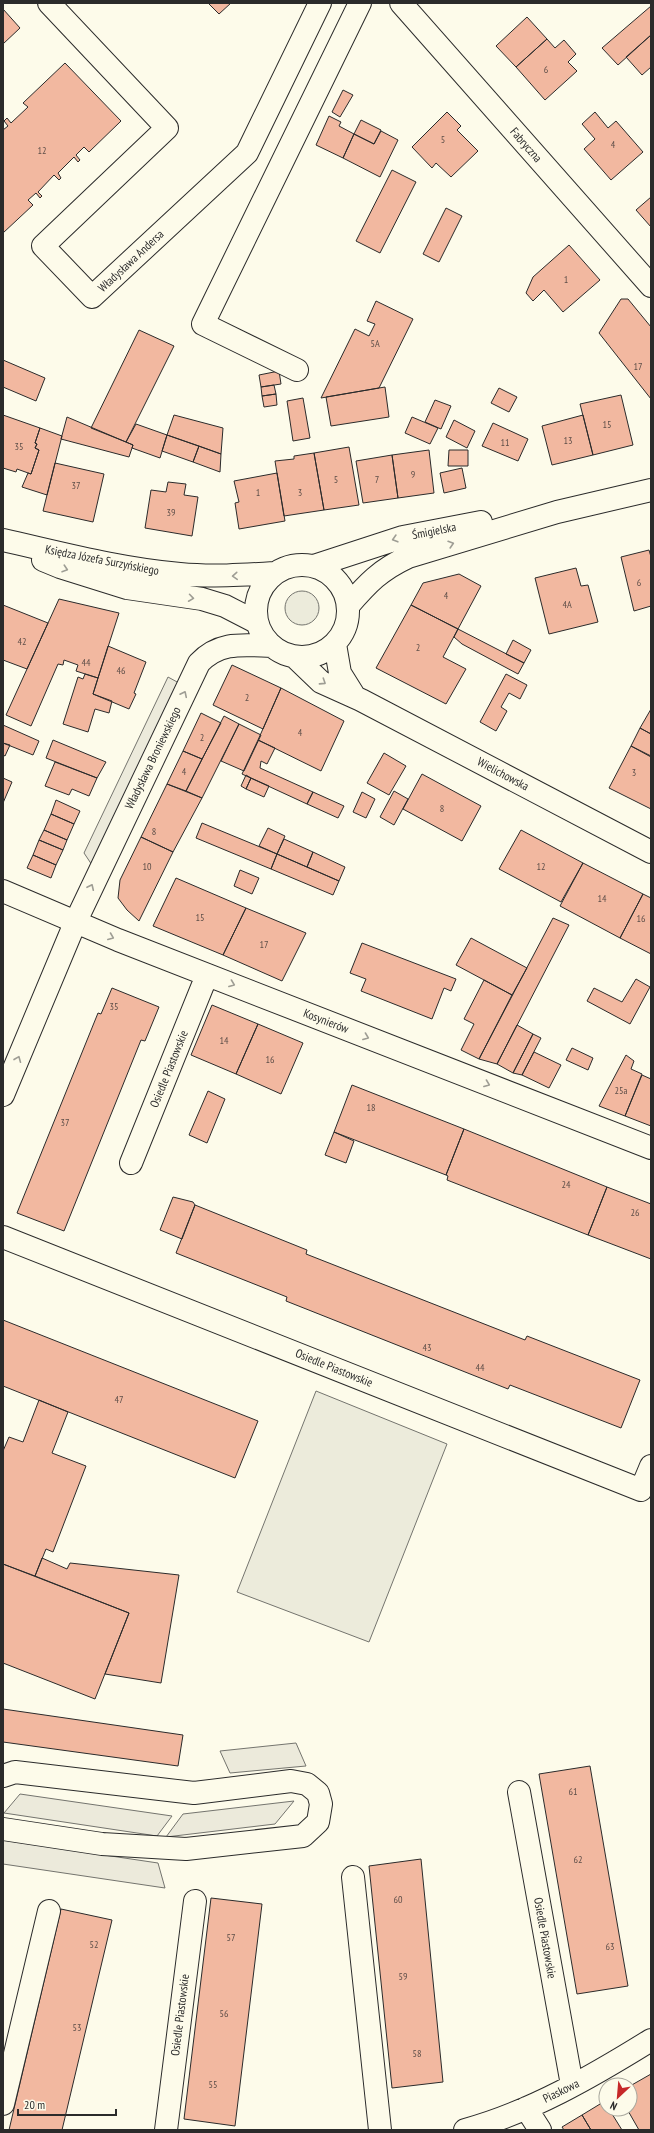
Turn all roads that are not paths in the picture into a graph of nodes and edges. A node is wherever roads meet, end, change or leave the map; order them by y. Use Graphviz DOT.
graph roads {
  1 [pos="49,3"];
  2 [pos="320,3"];
  3 [pos="360,3"];
  4 [pos="401,3"];
  5 [pos="651,286"];
  6 [pos="297,370"];
  7 [pos="651,490"];
  8 [pos="557,512"];
  9 [pos="3,541"];
  10 [pos="314,566"];
  11 [pos="274,573"];
  12 [pos="348,606"];
  13 [pos="256,622"];
  14 [pos="335,644"];
  15 [pos="271,646"];
  16 [pos="296,658"];
  17 [pos="355,697"];
  18 [pos="651,852"];
  19 [pos="3,892"];
  20 [pos="75,923"];
  21 [pos="207,974"];
  22 [pos="3,1094"];
  23 [pos="651,1148"];
  24 [pos="131,1163"];
  25 [pos="3,1237"];
  26 [pos="651,1466"];
  27 [pos="3,1776"];
  28 [pos="519,1792"];
  29 [pos="3,1829"];
  30 [pos="353,1877"];
  31 [pos="195,1901"];
  32 [pos="49,1911"];
  33 [pos="651,2040"];
  34 [pos="572,2085"];
  35 [pos="3,2104"];
  36 [pos="526,2108"];
  37 [pos="166,2130"];
  38 [pos="380,2130"];
  39 [pos="465,2130"];
  40 [pos="540,2130"];
  1 -- 2 [label="street, Władysława Andersa"];
  3 -- 6 [label="street"];
  4 -- 5 [label="street, Fabryczna"];
  7 -- 8 [label="street, Śmigielska"];
  8 -- 10 [label="street, Śmigielska, one-way"];
  12 -- 8 [label="street, Śmigielska, one-way"];
  11 -- 9 [label="street, Księdza Józefa Surzyńskiego, one-way"];
  9 -- 13 [label="street, Księdza Józefa Surzyńskiego, one-way"];
  10 -- 11 [label="street"];
  10 -- 12 [label="street"];
  11 -- 13 [label="street"];
  12 -- 14 [label="street"];
  13 -- 15 [label="street"];
  14 -- 16 [label="street"];
  14 -- 17 [label="street"];
  15 -- 16 [label="street"];
  20 -- 15 [label="street, Władysława Broniewskiego, one-way"];
  16 -- 17 [label="street, Wielichowska, one-way"];
  17 -- 18 [label="street, Wielichowska"];
  19 -- 20 [label="street, Kosynierów"];
  20 -- 21 [label="street, Kosynierów, one-way"];
  22 -- 20 [label="street, one-way"];
  21 -- 23 [label="street, Kosynierów, one-way"];
  21 -- 24 [label="street, Osiedle Piastowskie"];
  25 -- 26 [label="street, Osiedle Piastowskie"];
  27 -- 29 [label="street"];
  28 -- 34 [label="street, Osiedle Piastowskie"];
  30 -- 38 [label="street"];
  31 -- 37 [label="street, Osiedle Piastowskie"];
  32 -- 35 [label="street"];
  33 -- 34 [label="street, Piaskowa"];
  34 -- 36 [label="street, Piaskowa"];
  36 -- 39 [label="street, Piaskowa"];
  36 -- 40 [label="street"];
}
